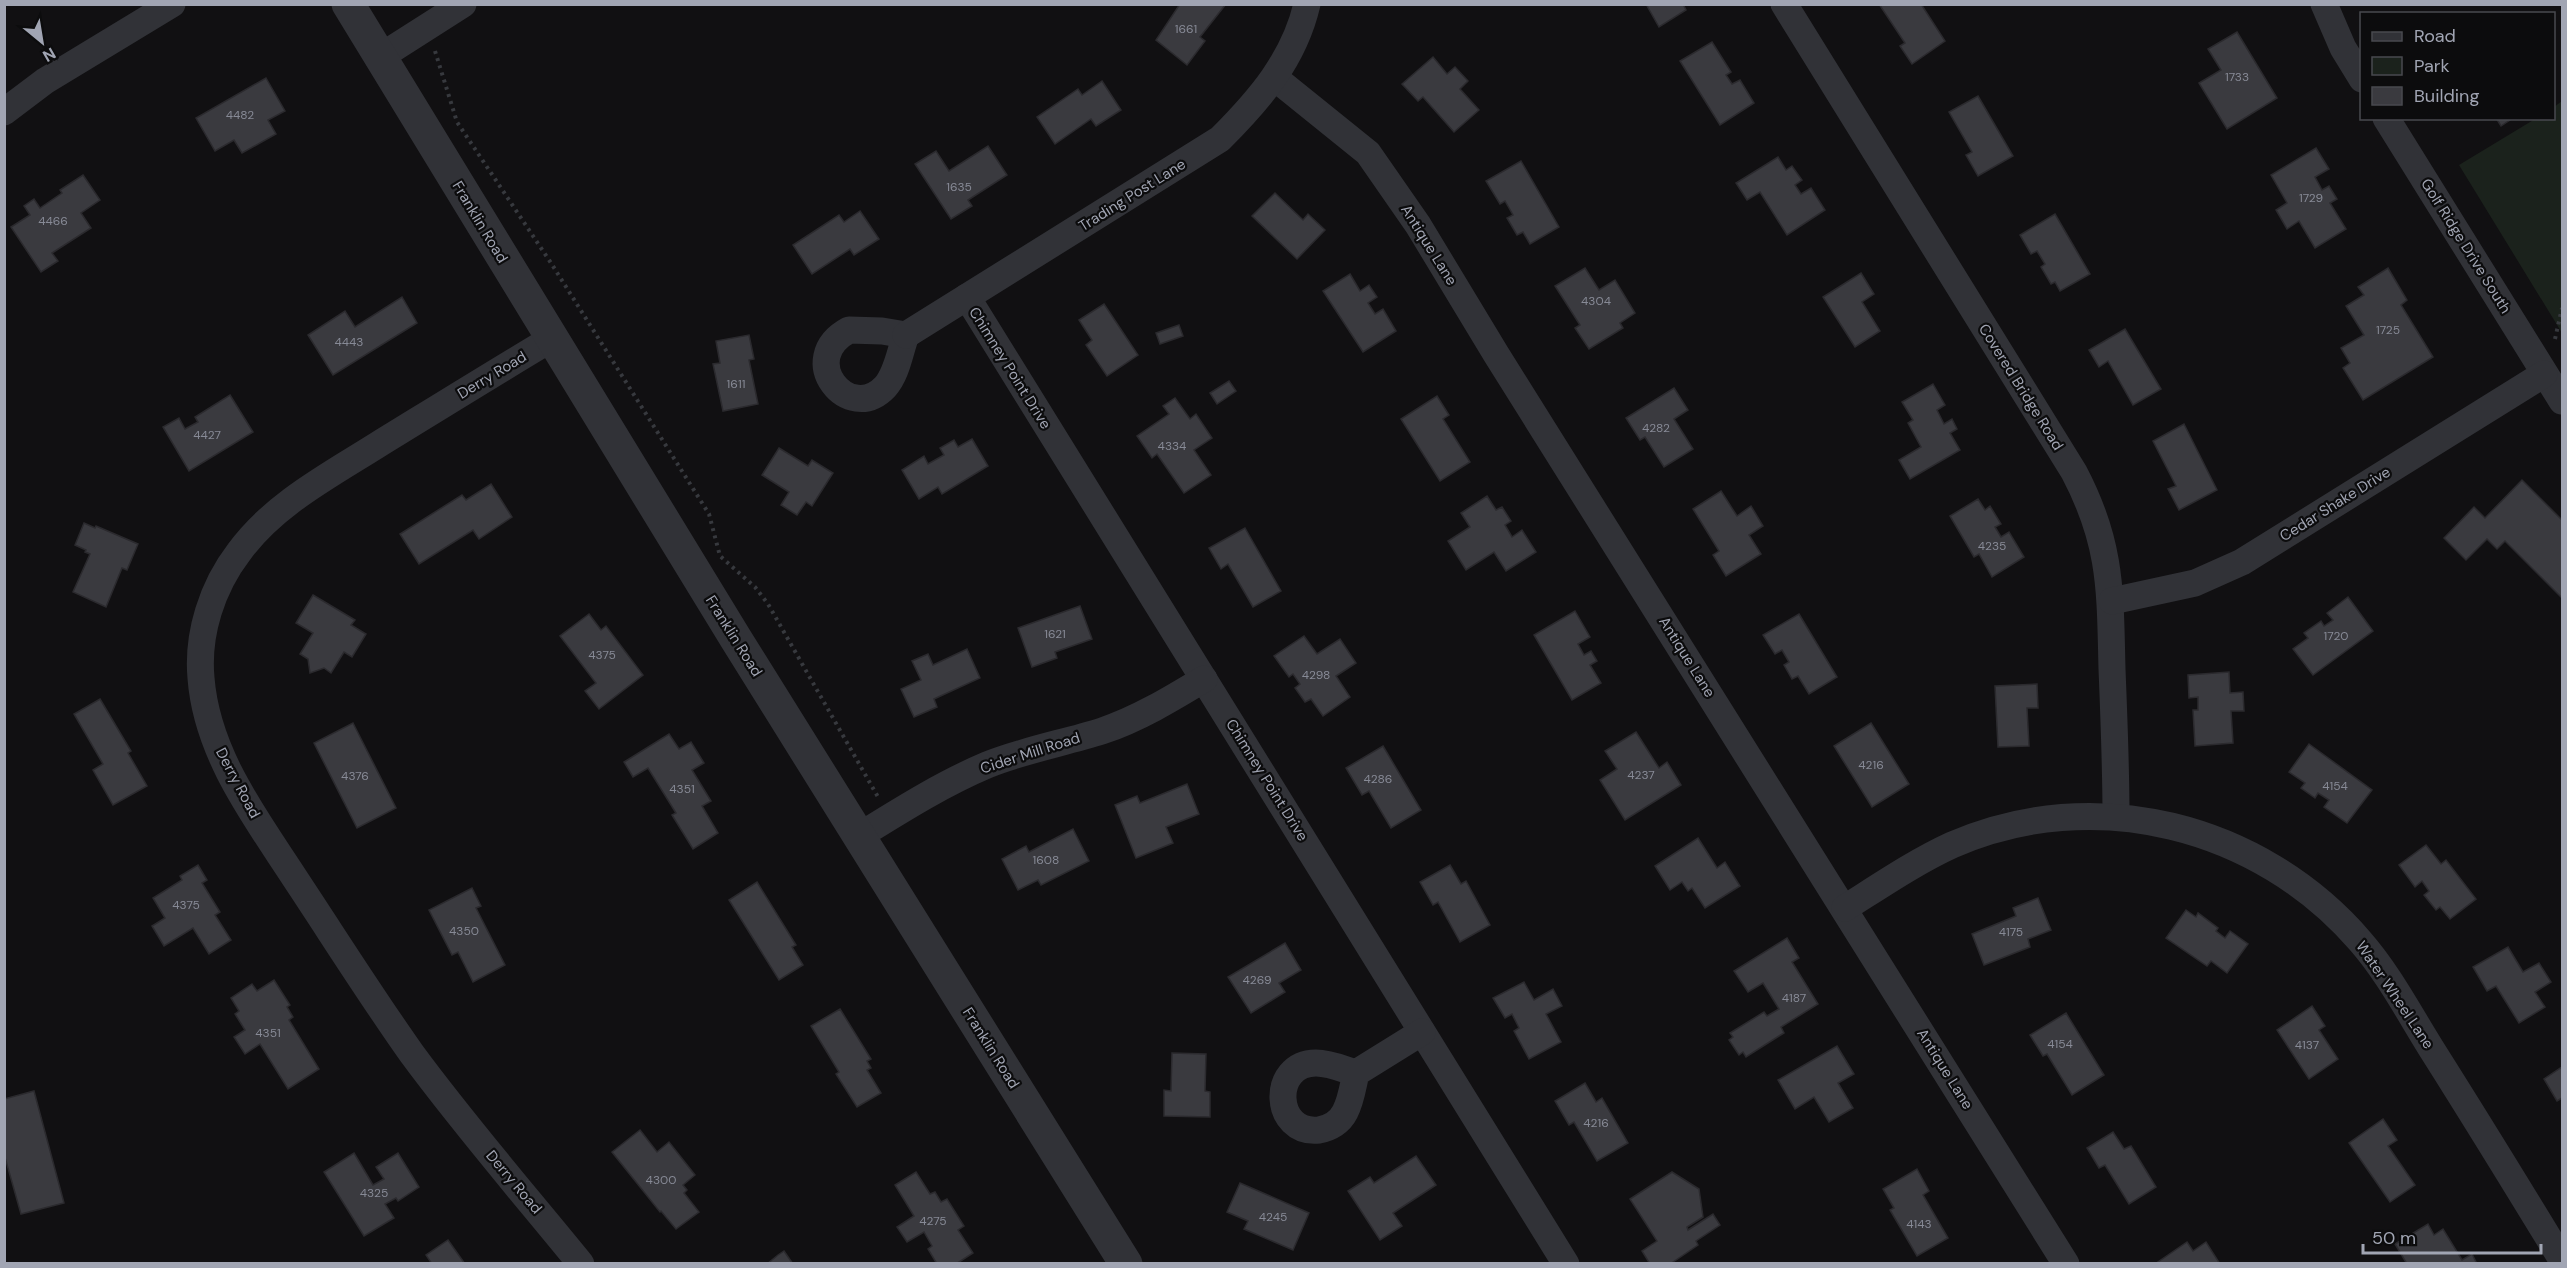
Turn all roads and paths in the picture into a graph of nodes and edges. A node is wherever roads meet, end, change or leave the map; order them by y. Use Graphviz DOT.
graph roads {
  1 [pos="172,4"];
  2 [pos="348,4"];
  3 [pos="463,4"];
  4 [pos="1307,4"];
  5 [pos="1784,4"];
  6 [pos="2324,4"];
  7 [pos="431,44"];
  8 [pos="380,57"];
  9 [pos="2360,77"];
  10 [pos="1275,78"];
  11 [pos="6,108"];
  12 [pos="2387,120"];
  13 [pos="967,297"];
  14 [pos="2562,308"];
  15 [pos="906,335"];
  16 [pos="551,339"];
  17 [pos="2556,345"];
  18 [pos="2544,374"];
  19 [pos="2562,401"];
  20 [pos="2112,602"];
  21 [pos="1204,679"];
  22 [pos="878,797"];
  23 [pos="2116,816"];
  24 [pos="859,836"];
  25 [pos="1845,908"];
  26 [pos="1422,1032"];
  27 [pos="1356,1072"];
  28 [pos="2562,1260"];
  29 [pos="582,1263"];
  30 [pos="1126,1263"];
  31 [pos="1566,1263"];
  32 [pos="2066,1263"];
  1 -- 11 [label="street"];
  2 -- 8 [label="street, Franklin Road"];
  3 -- 8 [label="street"];
  4 -- 10 [label="street, Trading Post Lane"];
  5 -- 20 [label="street, Covered Bridge Road"];
  6 -- 9 [label="street"];
  7 -- 22 [label="path"];
  8 -- 16 [label="street, Franklin Road"];
  10 -- 13 [label="street, Trading Post Lane"];
  10 -- 25 [label="street, Antique Lane"];
  12 -- 18 [label="street, Golf Ridge Drive South"];
  13 -- 15 [label="street, Trading Post Lane"];
  13 -- 21 [label="street, Chimney Point Drive"];
  14 -- 17 [label="path"];
  16 -- 24 [label="street, Franklin Road"];
  16 -- 29 [label="street, Derry Road"];
  18 -- 19 [label="street, Golf Ridge Drive South"];
  18 -- 20 [label="street, Cedar Shake Drive"];
  20 -- 23 [label="street, Covered Bridge Road"];
  21 -- 24 [label="street, Cider Mill Road"];
  21 -- 26 [label="street, Chimney Point Drive"];
  23 -- 25 [label="street, Water Wheel Lane"];
  23 -- 28 [label="street, Water Wheel Lane"];
  24 -- 30 [label="street, Franklin Road"];
  25 -- 32 [label="street, Antique Lane"];
  26 -- 27 [label="street"];
  26 -- 31 [label="street, Chimney Point Drive"];
}
